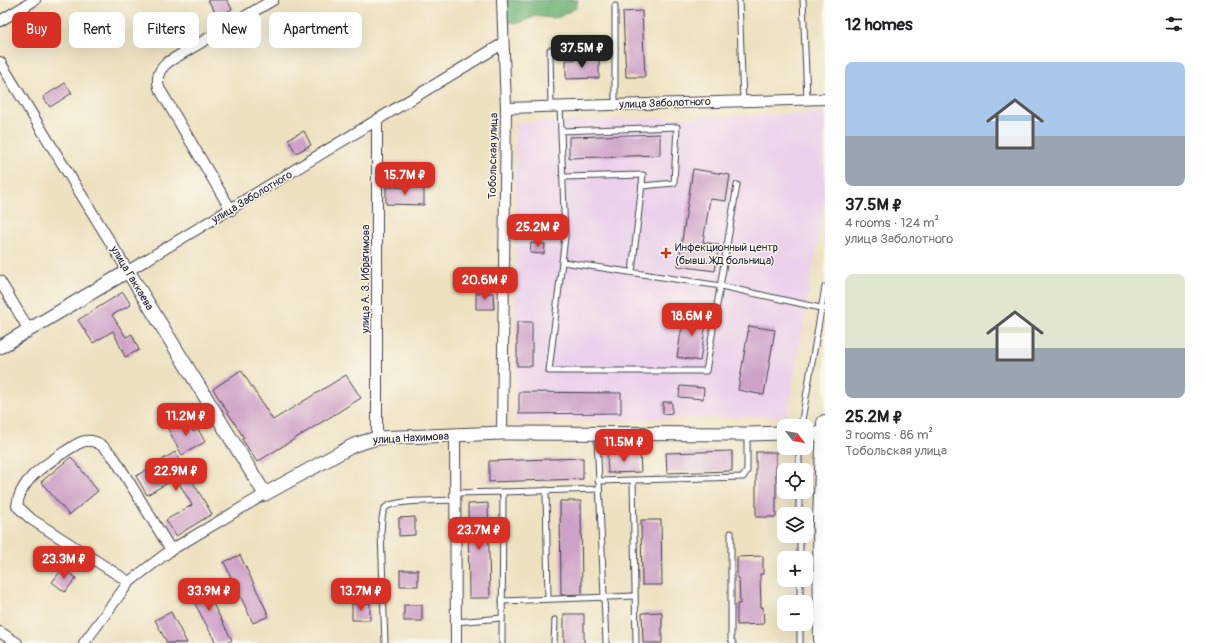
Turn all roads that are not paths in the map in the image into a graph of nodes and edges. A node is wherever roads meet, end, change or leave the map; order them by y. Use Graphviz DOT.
graph roads {
  1 [pos="35,0"];
  2 [pos="273,0"];
  3 [pos="502,0"];
  4 [pos="739,0"];
  5 [pos="803,0"];
  6 [pos="615,6"];
  7 [pos="0,21"];
  8 [pos="502,44"];
  9 [pos="615,48"];
  10 [pos="0,62"];
  11 [pos="807,99"];
  12 [pos="825,99"];
  13 [pos="743,101"];
  14 [pos="615,105"];
  15 [pos="556,106"];
  16 [pos="506,108"];
  17 [pos="376,120"];
  18 [pos="561,131"];
  19 [pos="563,177"];
  20 [pos="737,185"];
  21 [pos="642,186"];
  22 [pos="230,210"];
  23 [pos="563,262"];
  24 [pos="128,271"];
  25 [pos="632,272"];
  26 [pos="0,281"];
  27 [pos="721,286"];
  28 [pos="825,287"];
  29 [pos="823,309"];
  30 [pos="29,330"];
  31 [pos="0,346"];
  32 [pos="801,419"];
  33 [pos="824,431"];
  34 [pos="813,432"];
  35 [pos="502,433"];
  36 [pos="777,433"];
  37 [pos="596,434"];
  38 [pos="747,434"];
  39 [pos="455,436"];
  40 [pos="377,438"];
  41 [pos="632,480"];
  42 [pos="598,481"];
  43 [pos="824,485"];
  44 [pos="599,489"];
  45 [pos="546,490"];
  46 [pos="503,492"];
  47 [pos="265,494"];
  48 [pos="455,497"];
  49 [pos="731,533"];
  50 [pos="171,550"];
  51 [pos="129,582"];
  52 [pos="635,596"];
  53 [pos="604,597"];
  54 [pos="548,599"];
  55 [pos="502,601"];
  56 [pos="502,618"];
  57 [pos="554,620"];
  58 [pos="456,622"];
  59 [pos="800,631"];
  60 [pos="0,632"];
  61 [pos="17,643"];
  62 [pos="84,643"];
  63 [pos="385,643"];
  64 [pos="456,643"];
  65 [pos="502,643"];
  66 [pos="554,643"];
  67 [pos="606,643"];
  68 [pos="636,643"];
  69 [pos="733,643"];
  70 [pos="800,643"];
  71 [pos="822,643"];
  1 -- 7 [label="street"];
  2 -- 22 [label="street"];
  3 -- 8 [label="street, Тобольская улица"];
  4 -- 13 [label="lane"];
  5 -- 11 [label="lane"];
  6 -- 9 [label="lane"];
  8 -- 16 [label="street, Тобольская улица"];
  8 -- 17 [label="street, улица Заболотного"];
  9 -- 14 [label="lane"];
  9 -- 15 [label="lane"];
  10 -- 24 [label="street, улица Гаккаева"];
  11 -- 12 [label="street, улица Заболотного"];
  11 -- 13 [label="street, улица Заболотного"];
  13 -- 14 [label="street, улица Заболотного"];
  14 -- 15 [label="street, улица Заболотного"];
  15 -- 16 [label="street, улица Заболотного"];
  15 -- 18 [label="lane"];
  16 -- 35 [label="street, Тобольская улица"];
  17 -- 22 [label="street, улица Заболотного"];
  17 -- 40 [label="street, улица А. З. Ибрагимова"];
  18 -- 19 [label="lane"];
  18 -- 21 [label="lane"];
  19 -- 21 [label="lane"];
  19 -- 23 [label="lane"];
  20 -- 27 [label="lane"];
  21 -- 25 [label="lane"];
  22 -- 24 [label="street, улица Заболотного"];
  23 -- 25 [label="lane"];
  23 -- 27 [label="lane"];
  24 -- 30 [label="street, улица Заболотного"];
  24 -- 47 [label="street, улица Гаккаева"];
  25 -- 27 [label="lane"];
  26 -- 30 [label="street"];
  27 -- 29 [label="lane"];
  28 -- 29 [label="lane"];
  29 -- 32 [label="lane"];
  30 -- 31 [label="street, улица Заболотного"];
  33 -- 34 [label="street"];
  33 -- 43 [label="main road"];
  35 -- 37 [label="street, улица Нахимова"];
  35 -- 39 [label="street, улица Нахимова"];
  36 -- 38 [label="street, улица Нахимова"];
  37 -- 38 [label="street, улица Нахимова"];
  37 -- 42 [label="lane"];
  38 -- 41 [label="lane"];
  39 -- 40 [label="street, улица Нахимова"];
  39 -- 48 [label="street"];
  40 -- 47 [label="street, улица Нахимова"];
  41 -- 42 [label="lane"];
  41 -- 52 [label="lane"];
  42 -- 44 [label="lane"];
  43 -- 71 [label="main road"];
  44 -- 45 [label="lane"];
  44 -- 53 [label="lane"];
  45 -- 46 [label="lane"];
  45 -- 54 [label="lane"];
  46 -- 48 [label="lane"];
  46 -- 55 [label="lane"];
  47 -- 50 [label="street, улица Нахимова"];
  48 -- 58 [label="street"];
  48 -- 63 [label="lane"];
  49 -- 69 [label="lane"];
  50 -- 51 [label="street, улица Нахимова"];
  50 -- 51 [label="street"];
  51 -- 62 [label="street, улица Нахимова"];
  52 -- 53 [label="lane"];
  52 -- 68 [label="lane"];
  53 -- 54 [label="lane"];
  53 -- 67 [label="lane"];
  54 -- 55 [label="lane"];
  55 -- 56 [label="lane"];
  56 -- 58 [label="lane"];
  56 -- 65 [label="lane"];
  57 -- 66 [label="lane"];
  58 -- 64 [label="street"];
  59 -- 70 [label="lane"];
  60 -- 61 [label="street"];
}
